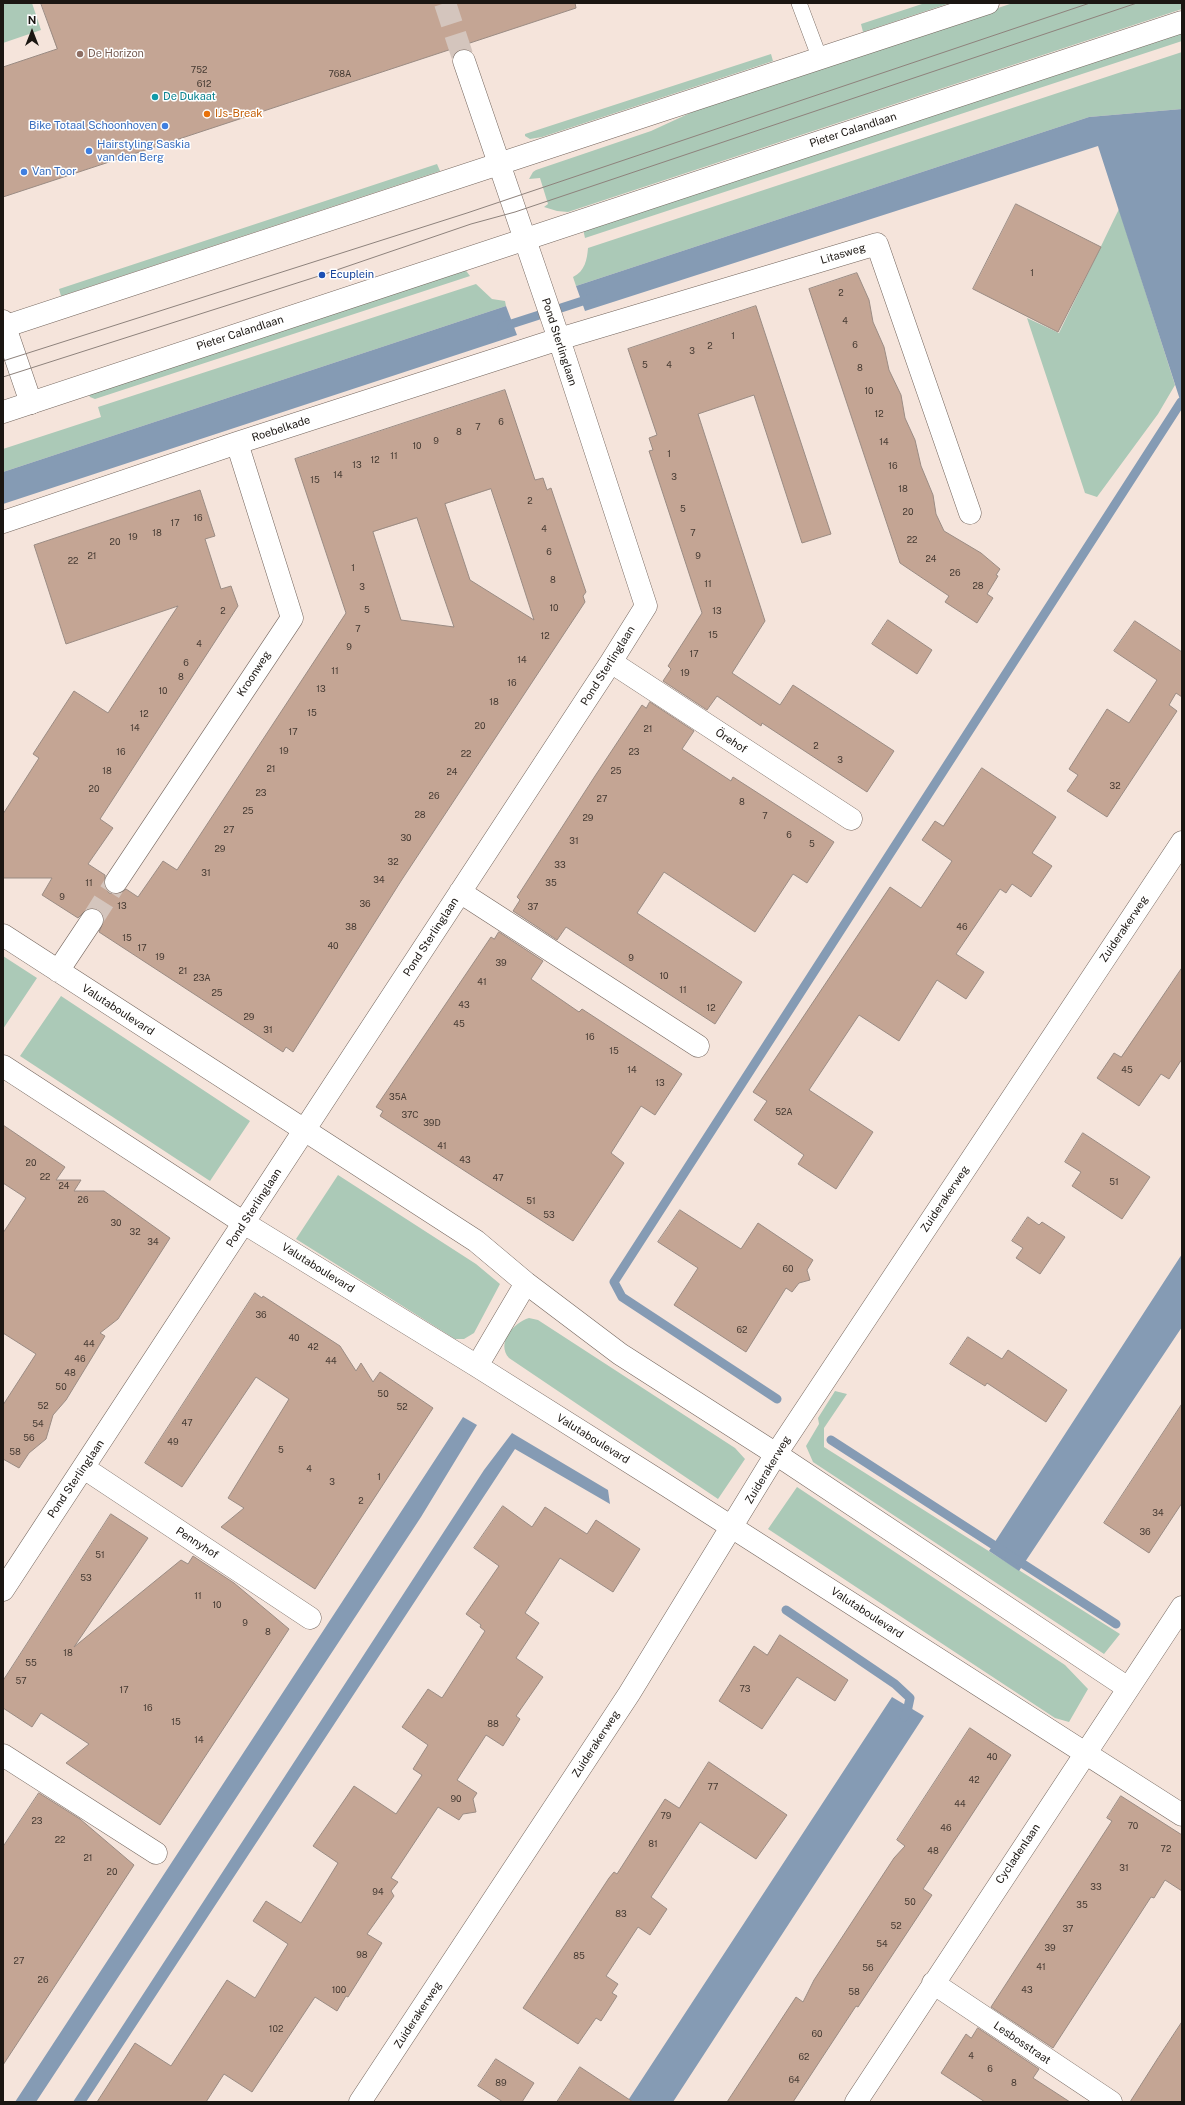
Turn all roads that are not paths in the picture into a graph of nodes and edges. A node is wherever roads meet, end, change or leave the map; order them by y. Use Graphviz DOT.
graph roads {
  1 [pos="800,3"];
  2 [pos="988,3"];
  3 [pos="1182,22"];
  4 [pos="820,59"];
  5 [pos="464,61"];
  6 [pos="499,165"];
  7 [pos="525,239"];
  8 [pos="4,325"];
  9 [pos="557,333"];
  10 [pos="31,403"];
  11 [pos="3,412"];
  12 [pos="237,443"];
  13 [pos="970,513"];
  14 [pos="3,522"];
  15 [pos="611,662"];
  16 [pos="851,819"];
  17 [pos="1182,842"];
  18 [pos="116,882"];
  19 [pos="460,892"];
  20 [pos="92,920"];
  21 [pos="3,935"];
  22 [pos="58,971"];
  23 [pos="698,1046"];
  24 [pos="3,1066"];
  25 [pos="304,1132"];
  26 [pos="244,1223"];
  27 [pos="526,1283"];
  28 [pos="477,1366"];
  29 [pos="776,1454"];
  30 [pos="84,1468"];
  31 [pos="733,1527"];
  32 [pos="3,1590"];
  33 [pos="1179,1612"];
  34 [pos="310,1618"];
  35 [pos="1132,1682"];
  36 [pos="1086,1753"];
  37 [pos="3,1755"];
  38 [pos="1182,1815"];
  39 [pos="156,1853"];
  40 [pos="933,1983"];
  41 [pos="360,2102"];
  42 [pos="856,2102"];
  43 [pos="1111,2102"];
  1 -- 4 [label="lane"];
  2 -- 4 [label="street"];
  3 -- 7 [label="street, Pieter Calandlaan"];
  4 -- 6 [label="street"];
  5 -- 6 [label="street"];
  6 -- 7 [label="street"];
  6 -- 8 [label="street"];
  7 -- 9 [label="street, Pond Sterlinglaan"];
  7 -- 10 [label="street, Pieter Calandlaan"];
  8 -- 10 [label="street"];
  9 -- 12 [label="street, Roebelkade"];
  9 -- 13 [label="street, Litasweg"];
  9 -- 15 [label="street, Pond Sterlinglaan"];
  10 -- 11 [label="street"];
  12 -- 14 [label="street, Roebelkade"];
  12 -- 18 [label="street, Kroonweg"];
  15 -- 16 [label="street, Örehof"];
  15 -- 19 [label="street, Pond Sterlinglaan"];
  17 -- 29 [label="street, Zuiderakerweg"];
  19 -- 23 [label="street"];
  19 -- 25 [label="street, Pond Sterlinglaan"];
  20 -- 22 [label="street"];
  21 -- 22 [label="street, Valutaboulevard"];
  22 -- 25 [label="street, Valutaboulevard"];
  24 -- 26 [label="street, Valutaboulevard"];
  25 -- 26 [label="street, Pond Sterlinglaan"];
  25 -- 27 [label="street, Valutaboulevard"];
  26 -- 28 [label="street, Valutaboulevard"];
  26 -- 30 [label="street, Pond Sterlinglaan"];
  27 -- 28 [label="street"];
  27 -- 29 [label="street, Valutaboulevard"];
  28 -- 31 [label="street, Valutaboulevard"];
  29 -- 31 [label="street, Zuiderakerweg"];
  29 -- 35 [label="street, Valutaboulevard"];
  30 -- 32 [label="street, Pond Sterlinglaan"];
  30 -- 34 [label="street, Pennyhof"];
  31 -- 36 [label="street, Valutaboulevard"];
  31 -- 41 [label="street, Zuiderakerweg"];
  33 -- 35 [label="street, Cycladenlaan"];
  35 -- 36 [label="street, Cycladenlaan"];
  36 -- 38 [label="street, Valutaboulevard"];
  36 -- 40 [label="street, Cycladenlaan"];
  37 -- 39 [label="street"];
  40 -- 42 [label="street, Cycladenlaan"];
  40 -- 43 [label="street, Lesbosstraat"];
}
